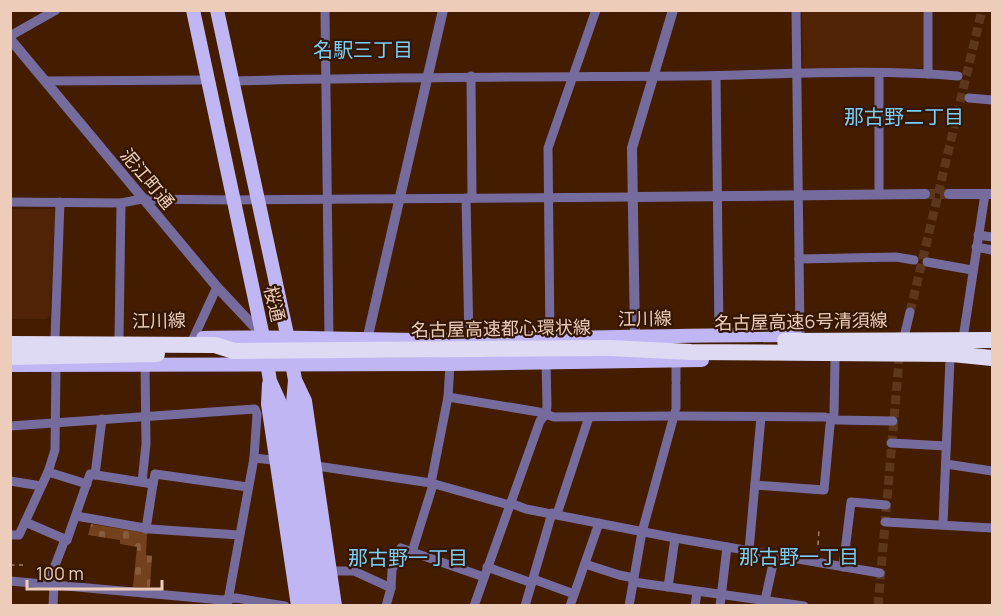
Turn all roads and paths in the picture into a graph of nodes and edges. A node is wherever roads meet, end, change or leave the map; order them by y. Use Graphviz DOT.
graph roads {
  1 [pos="56,10"];
  2 [pos="193,10"];
  3 [pos="217,10"];
  4 [pos="325,10"];
  5 [pos="443,10"];
  6 [pos="596,10"];
  7 [pos="673,10"];
  8 [pos="796,10"];
  9 [pos="928,10"];
  10 [pos="10,37"];
  11 [pos="796,74"];
  12 [pos="879,74"];
  13 [pos="928,74"];
  14 [pos="471,76"];
  15 [pos="653,76"];
  16 [pos="716,76"];
  17 [pos="958,76"];
  18 [pos="572,77"];
  19 [pos="428,78"];
  20 [pos="327,79"];
  21 [pos="206,80"];
  22 [pos="45,81"];
  23 [pos="232,81"];
  24 [pos="969,98"];
  25 [pos="993,100"];
  26 [pos="879,194"];
  27 [pos="925,194"];
  28 [pos="949,194"];
  29 [pos="989,194"];
  30 [pos="798,195"];
  31 [pos="717,196"];
  32 [pos="548,197"];
  33 [pos="632,197"];
  34 [pos="399,198"];
  35 [pos="469,198"];
  36 [pos="142,199"];
  37 [pos="258,199"];
  38 [pos="327,199"];
  39 [pos="232,200"];
  40 [pos="10,202"];
  41 [pos="60,202"];
  42 [pos="121,202"];
  43 [pos="978,234"];
  44 [pos="993,237"];
  45 [pos="976,247"];
  46 [pos="993,250"];
  47 [pos="799,259"];
  48 [pos="914,260"];
  49 [pos="927,262"];
  50 [pos="972,270"];
  51 [pos="217,287"];
  52 [pos="910,312"];
  53 [pos="964,332"];
  54 [pos="993,332"];
  55 [pos="904,333"];
  56 [pos="719,335"];
  57 [pos="800,335"];
  58 [pos="263,337"];
  59 [pos="635,337"];
  60 [pos="55,338"];
  61 [pos="550,338"];
  62 [pos="193,339"];
  63 [pos="288,339"];
  64 [pos="328,339"];
  65 [pos="119,340"];
  66 [pos="366,340"];
  67 [pos="469,340"];
  68 [pos="993,340"];
  69 [pos="10,341"];
  70 [pos="610,348"];
  71 [pos="234,351"];
  72 [pos="10,357"];
  73 [pos="950,359"];
  74 [pos="993,359"];
  75 [pos="676,360"];
  76 [pos="835,360"];
  77 [pos="546,361"];
  78 [pos="268,363"];
  79 [pos="291,363"];
  80 [pos="145,364"];
  81 [pos="450,364"];
  82 [pos="10,365"];
  83 [pos="56,365"];
  84 [pos="448,397"];
  85 [pos="675,412"];
  86 [pos="546,414"];
  87 [pos="145,416"];
  88 [pos="590,417"];
  89 [pos="761,417"];
  90 [pos="102,419"];
  91 [pos="832,419"];
  92 [pos="893,421"];
  93 [pos="55,423"];
  94 [pos="10,426"];
  95 [pos="891,442"];
  96 [pos="946,446"];
  97 [pos="254,458"];
  98 [pos="295,462"];
  99 [pos="946,464"];
  100 [pos="993,471"];
  101 [pos="48,472"];
  102 [pos="93,474"];
  103 [pos="10,481"];
  104 [pos="142,482"];
  105 [pos="431,483"];
  106 [pos="87,484"];
  107 [pos="153,484"];
  108 [pos="755,485"];
  109 [pos="41,486"];
  110 [pos="248,487"];
  111 [pos="510,504"];
  112 [pos="886,505"];
  113 [pos="555,514"];
  114 [pos="76,516"];
  115 [pos="25,522"];
  116 [pos="885,522"];
  117 [pos="599,523"];
  118 [pos="943,524"];
  119 [pos="819,528"];
  120 [pos="993,528"];
  121 [pos="146,529"];
  122 [pos="642,532"];
  123 [pos="10,535"];
  124 [pos="239,535"];
  125 [pos="675,538"];
  126 [pos="67,540"];
  127 [pos="818,545"];
  128 [pos="727,546"];
  129 [pos="748,550"];
  130 [pos="412,552"];
  131 [pos="775,555"];
  132 [pos="585,564"];
  133 [pos="10,565"];
  134 [pos="23,565"];
  135 [pos="843,567"];
  136 [pos="324,571"];
  137 [pos="486,572"];
  138 [pos="880,573"];
  139 [pos="634,580"];
  140 [pos="10,581"];
  141 [pos="532,581"];
  142 [pos="54,584"];
  143 [pos="668,587"];
  144 [pos="391,588"];
  145 [pos="697,592"];
  146 [pos="574,594"];
  147 [pos="722,595"];
  148 [pos="765,600"];
  149 [pos="227,603"];
  150 [pos="53,606"];
  151 [pos="285,606"];
  152 [pos="298,606"];
  153 [pos="311,606"];
  154 [pos="324,606"];
  155 [pos="335,606"];
  156 [pos="386,606"];
  157 [pos="474,606"];
  158 [pos="525,606"];
  159 [pos="570,606"];
  160 [pos="629,606"];
  161 [pos="695,606"];
  162 [pos="720,606"];
  163 [pos="804,606"];
  1 -- 10 [label="street"];
  2 -- 21 [label="main road, 桜通"];
  3 -- 23 [label="main road, 桜通"];
  4 -- 20 [label="street"];
  5 -- 19 [label="street"];
  6 -- 18 [label="street"];
  7 -- 15 [label="street"];
  8 -- 11 [label="street"];
  9 -- 13 [label="street"];
  10 -- 22 [label="street, 泥江町通"];
  11 -- 12 [label="street"];
  11 -- 16 [label="street"];
  11 -- 30 [label="street"];
  12 -- 13 [label="street"];
  12 -- 26 [label="street"];
  13 -- 17 [label="street"];
  14 -- 18 [label="street"];
  14 -- 19 [label="street"];
  14 -- 35 [label="street"];
  15 -- 16 [label="street"];
  15 -- 18 [label="street"];
  15 -- 33 [label="street"];
  16 -- 31 [label="street"];
  18 -- 32 [label="street"];
  19 -- 20 [label="street"];
  19 -- 34 [label="street"];
  20 -- 23 [label="street"];
  20 -- 38 [label="street"];
  21 -- 22 [label="street"];
  21 -- 39 [label="main road, 桜通"];
  22 -- 36 [label="street, 泥江町通"];
  23 -- 37 [label="main road, 桜通"];
  24 -- 25 [label="street"];
  26 -- 27 [label="street"];
  26 -- 30 [label="street"];
  28 -- 29 [label="street"];
  29 -- 43 [label="street"];
  30 -- 31 [label="street"];
  30 -- 47 [label="street"];
  31 -- 33 [label="street"];
  31 -- 56 [label="street"];
  32 -- 33 [label="street"];
  32 -- 35 [label="street"];
  32 -- 61 [label="street"];
  33 -- 59 [label="street"];
  34 -- 35 [label="street"];
  34 -- 38 [label="street"];
  34 -- 66 [label="street"];
  35 -- 67 [label="street"];
  36 -- 39 [label="street"];
  36 -- 42 [label="street"];
  36 -- 51 [label="street, 泥江町通"];
  37 -- 38 [label="street"];
  37 -- 39 [label="street"];
  37 -- 63 [label="main road, 桜通"];
  38 -- 64 [label="street"];
  39 -- 58 [label="main road, 桜通"];
  40 -- 41 [label="street"];
  41 -- 42 [label="street"];
  41 -- 60 [label="street"];
  42 -- 65 [label="street"];
  43 -- 44 [label="street"];
  43 -- 45 [label="street"];
  45 -- 46 [label="street"];
  45 -- 50 [label="street"];
  47 -- 48 [label="street"];
  47 -- 57 [label="street"];
  49 -- 50 [label="street"];
  50 -- 53 [label="street"];
  51 -- 58 [label="street, 泥江町通"];
  51 -- 62 [label="street"];
  52 -- 55 [label="street"];
  53 -- 54 [label="main road, 江川線"];
  53 -- 55 [label="main road, 江川線"];
  55 -- 57 [label="main road, 江川線"];
  56 -- 57 [label="main road, 江川線"];
  56 -- 59 [label="main road, 江川線"];
  58 -- 62 [label="main road, 江川線"];
  58 -- 63 [label="main road, 江川線"];
  58 -- 78 [label="main road, 桜通"];
  59 -- 61 [label="main road, 江川線"];
  60 -- 65 [label="main road, 江川線"];
  60 -- 69 [label="main road, 江川線"];
  61 -- 67 [label="main road, 江川線"];
  62 -- 65 [label="main road, 江川線"];
  63 -- 64 [label="main road, 江川線"];
  63 -- 79 [label="main road, 桜通"];
  64 -- 66 [label="main road, 江川線"];
  66 -- 67 [label="main road, 江川線"];
  68 -- 70 [label="highway, 名古屋高速6号清須線"];
  69 -- 71 [label="highway"];
  70 -- 71 [label="highway, 名古屋高速都心環状線, bridge"];
  70 -- 74 [label="highway, 名古屋高速都心環状線"];
  71 -- 72 [label="highway, 名古屋高速都心環状線"];
  73 -- 74 [label="main road"];
  73 -- 76 [label="main road"];
  73 -- 96 [label="street"];
  75 -- 76 [label="main road"];
  75 -- 77 [label="main road"];
  75 -- 85 [label="street"];
  76 -- 91 [label="street"];
  77 -- 81 [label="main road"];
  77 -- 86 [label="street"];
  78 -- 79 [label="main road"];
  78 -- 80 [label="main road"];
  78 -- 98 [label="main road, 桜通"];
  79 -- 81 [label="main road"];
  79 -- 98 [label="main road, 桜通"];
  80 -- 83 [label="main road"];
  80 -- 87 [label="street"];
  81 -- 84 [label="street"];
  82 -- 83 [label="main road"];
  83 -- 93 [label="street"];
  84 -- 86 [label="street"];
  84 -- 105 [label="street"];
  85 -- 88 [label="street"];
  85 -- 89 [label="street"];
  85 -- 122 [label="street"];
  86 -- 88 [label="street"];
  86 -- 111 [label="street"];
  87 -- 90 [label="street"];
  87 -- 97 [label="street"];
  87 -- 104 [label="street"];
  88 -- 113 [label="street"];
  89 -- 91 [label="street"];
  89 -- 108 [label="street"];
  90 -- 93 [label="street"];
  90 -- 102 [label="street"];
  91 -- 92 [label="street"];
  91 -- 108 [label="street"];
  93 -- 94 [label="street"];
  93 -- 101 [label="street"];
  95 -- 96 [label="street"];
  96 -- 99 [label="street"];
  97 -- 98 [label="street"];
  97 -- 110 [label="street"];
  98 -- 105 [label="street"];
  98 -- 136 [label="main road, 桜通"];
  98 -- 152 [label="main road"];
  98 -- 153 [label="main road, 桜通"];
  99 -- 100 [label="street"];
  99 -- 118 [label="street"];
  101 -- 106 [label="street"];
  101 -- 109 [label="street"];
  102 -- 104 [label="street"];
  102 -- 106 [label="street"];
  103 -- 109 [label="street"];
  104 -- 107 [label="street"];
  105 -- 111 [label="street"];
  105 -- 130 [label="street"];
  106 -- 114 [label="street"];
  107 -- 110 [label="street"];
  107 -- 121 [label="street"];
  108 -- 129 [label="street"];
  109 -- 115 [label="street"];
  110 -- 124 [label="street"];
  111 -- 113 [label="street"];
  111 -- 137 [label="street"];
  112 -- 135 [label="street"];
  113 -- 117 [label="street"];
  113 -- 141 [label="street"];
  114 -- 121 [label="street"];
  114 -- 126 [label="street"];
  115 -- 123 [label="street"];
  115 -- 126 [label="street"];
  116 -- 118 [label="street"];
  117 -- 122 [label="street"];
  117 -- 132 [label="street"];
  118 -- 120 [label="street"];
  119 -- 127 [label="path"];
  121 -- 124 [label="street"];
  122 -- 125 [label="street"];
  122 -- 139 [label="street"];
  124 -- 149 [label="street"];
  125 -- 128 [label="street"];
  125 -- 143 [label="street"];
  126 -- 142 [label="street"];
  128 -- 129 [label="street"];
  128 -- 147 [label="street"];
  129 -- 131 [label="street"];
  130 -- 137 [label="street"];
  130 -- 144 [label="street"];
  131 -- 135 [label="street"];
  131 -- 148 [label="street"];
  132 -- 139 [label="street"];
  132 -- 146 [label="street"];
  133 -- 134 [label="path"];
  135 -- 138 [label="street"];
  136 -- 144 [label="street"];
  136 -- 154 [label="main road, 桜通"];
  136 -- 155 [label="main road"];
  137 -- 141 [label="street"];
  137 -- 157 [label="street"];
  139 -- 143 [label="street"];
  139 -- 160 [label="street"];
  140 -- 142 [label="street"];
  141 -- 146 [label="street"];
  141 -- 158 [label="street"];
  142 -- 149 [label="street"];
  142 -- 150 [label="street"];
  143 -- 145 [label="street"];
  144 -- 156 [label="street"];
  145 -- 147 [label="street"];
  145 -- 161 [label="street"];
  146 -- 159 [label="street"];
  147 -- 148 [label="street"];
  147 -- 162 [label="street"];
  148 -- 163 [label="street"];
  149 -- 151 [label="street"];
}
